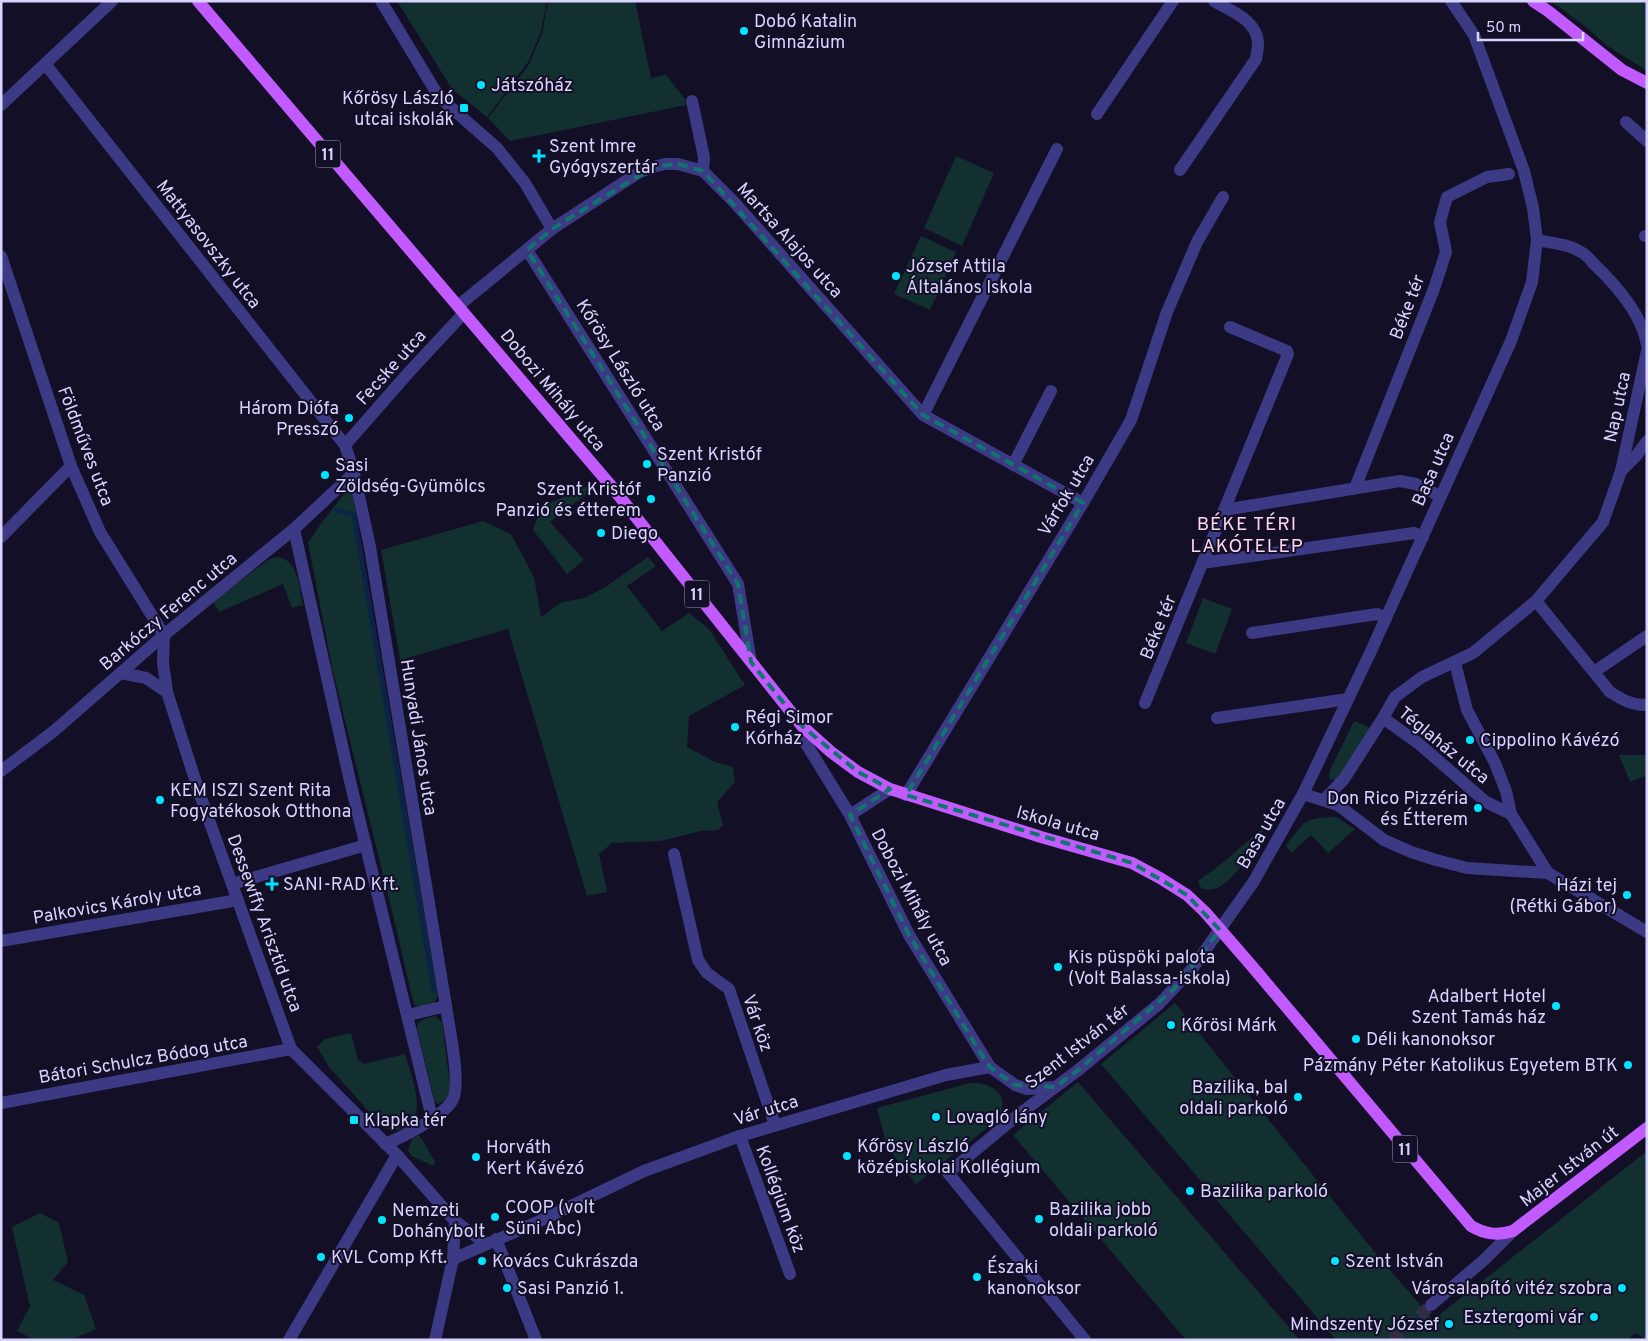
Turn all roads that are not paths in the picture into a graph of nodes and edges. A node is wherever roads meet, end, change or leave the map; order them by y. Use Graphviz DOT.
graph roads {
  1 [pos="112,1"];
  2 [pos="198,1"];
  3 [pos="381,1"];
  4 [pos="1173,1"];
  5 [pos="1214,1"];
  6 [pos="1533,1"];
  7 [pos="1452,2"];
  8 [pos="46,65"];
  9 [pos="1647,83"];
  10 [pos="692,101"];
  11 [pos="1,105"];
  12 [pos="1097,114"];
  13 [pos="1626,122"];
  14 [pos="1647,141"];
  15 [pos="1057,149"];
  16 [pos="1180,170"];
  17 [pos="703,171"];
  18 [pos="1508,174"];
  19 [pos="1222,197"];
  20 [pos="552,229"];
  21 [pos="1537,240"];
  22 [pos="527,250"];
  23 [pos="1,256"];
  24 [pos="461,310"];
  25 [pos="1230,327"];
  26 [pos="1647,345"];
  27 [pos="1647,351"];
  28 [pos="1051,391"];
  29 [pos="923,415"];
  30 [pos="1647,441"];
  31 [pos="345,445"];
  32 [pos="1013,465"];
  33 [pos="71,466"];
  34 [pos="1621,471"];
  35 [pos="354,473"];
  36 [pos="1355,488"];
  37 [pos="1440,496"];
  38 [pos="1083,503"];
  39 [pos="1224,510"];
  40 [pos="294,529"];
  41 [pos="1,537"];
  42 [pos="1423,537"];
  43 [pos="1202,563"];
  44 [pos="1536,601"];
  45 [pos="1386,618"];
  46 [pos="1252,633"];
  47 [pos="164,635"];
  48 [pos="1647,636"];
  49 [pos="751,662"];
  50 [pos="1455,662"];
  51 [pos="1594,672"];
  52 [pos="121,673"];
  53 [pos="167,692"];
  54 [pos="1348,699"];
  55 [pos="1145,703"];
  56 [pos="1647,705"];
  57 [pos="1217,718"];
  58 [pos="1383,718"];
  59 [pos="805,742"];
  60 [pos="1,771"];
  61 [pos="890,789"];
  62 [pos="1303,794"];
  63 [pos="906,795"];
  64 [pos="1324,800"];
  65 [pos="1511,814"];
  66 [pos="850,815"];
  67 [pos="366,845"];
  68 [pos="674,854"];
  69 [pos="1548,873"];
  70 [pos="232,884"];
  71 [pos="238,900"];
  72 [pos="1220,930"];
  73 [pos="1647,932"];
  74 [pos="1,941"];
  75 [pos="446,1006"];
  76 [pos="408,1016"];
  77 [pos="291,1049"];
  78 [pos="990,1067"];
  79 [pos="1015,1085"];
  80 [pos="1055,1088"];
  81 [pos="1,1103"];
  82 [pos="1018,1115"];
  83 [pos="432,1118"];
  84 [pos="775,1125"];
  85 [pos="1647,1128"];
  86 [pos="740,1136"];
  87 [pos="385,1144"];
  88 [pos="397,1156"];
  89 [pos="455,1221"];
  90 [pos="1514,1231"];
  91 [pos="491,1242"];
  92 [pos="453,1259"];
  93 [pos="790,1274"];
  94 [pos="1431,1305"];
  95 [pos="289,1340"];
  96 [pos="435,1340"];
  97 [pos="536,1340"];
  98 [pos="1086,1340"];
  1 -- 8 [label="street"];
  2 -- 24 [label="main road, Dobozi Mihály utca / 11"];
  3 -- 20 [label="street"];
  4 -- 12 [label="street"];
  5 -- 16 [label="street"];
  6 -- 9 [label="main road"];
  7 -- 21 [label="street, Basa utca"];
  8 -- 11 [label="street"];
  8 -- 31 [label="street, Mattyasovszky utca"];
  10 -- 17 [label="street"];
  13 -- 14 [label="street"];
  15 -- 29 [label="street"];
  17 -- 20 [label="street, Martsa Alajos utca"];
  17 -- 29 [label="street, Martsa Alajos utca"];
  18 -- 36 [label="street, Béke tér"];
  19 -- 38 [label="street, Várfok utca"];
  20 -- 22 [label="street, Martsa Alajos utca"];
  21 -- 26 [label="street"];
  21 -- 37 [label="street, Basa utca"];
  22 -- 24 [label="street, Martsa Alajos utca"];
  22 -- 49 [label="street, Kőrösy László utca"];
  23 -- 33 [label="street, Földműves utca"];
  24 -- 31 [label="street, Fecske utca"];
  24 -- 49 [label="main road, Dobozi Mihály utca / 11"];
  25 -- 39 [label="street, Béke tér"];
  27 -- 34 [label="street, Nap utca"];
  28 -- 32 [label="street"];
  29 -- 32 [label="street, Martsa Alajos utca"];
  30 -- 34 [label="street"];
  31 -- 35 [label="street, Hunyadi János utca"];
  32 -- 38 [label="street, Martsa Alajos utca"];
  33 -- 41 [label="street"];
  33 -- 47 [label="street, Földműves utca"];
  34 -- 44 [label="street, Nap utca"];
  35 -- 40 [label="street, Barkóczy Ferenc utca"];
  35 -- 75 [label="street, Hunyadi János utca"];
  36 -- 37 [label="street"];
  36 -- 39 [label="street"];
  37 -- 42 [label="street, Basa utca"];
  38 -- 63 [label="street, Várfok utca"];
  39 -- 43 [label="street, Béke tér"];
  40 -- 47 [label="street, Barkóczy Ferenc utca"];
  40 -- 67 [label="street"];
  42 -- 43 [label="street"];
  42 -- 45 [label="street, Basa utca"];
  43 -- 55 [label="street, Béke tér"];
  44 -- 50 [label="street, Téglaház utca"];
  44 -- 51 [label="street"];
  45 -- 46 [label="street"];
  45 -- 54 [label="street, Basa utca"];
  47 -- 52 [label="street, Barkóczy Ferenc utca"];
  47 -- 53 [label="street, Dessewffy Arisztid utca"];
  48 -- 51 [label="street"];
  49 -- 61 [label="main road, Dobozi Mihály utca / 11"];
  50 -- 58 [label="street, Téglaház utca"];
  50 -- 65 [label="street"];
  51 -- 56 [label="street"];
  52 -- 53 [label="street"];
  52 -- 60 [label="street, Barkóczy Ferenc utca"];
  53 -- 70 [label="street, Dessewffy Arisztid utca"];
  54 -- 57 [label="street"];
  54 -- 62 [label="street, Basa utca"];
  58 -- 64 [label="street"];
  58 -- 65 [label="street, Téglaház utca"];
  59 -- 66 [label="street, Dobozi Mihály utca"];
  61 -- 63 [label="main road, Iskola utca / 11"];
  61 -- 66 [label="street"];
  62 -- 64 [label="street"];
  62 -- 72 [label="street, Basa utca"];
  63 -- 72 [label="main road, Iskola utca / 11"];
  64 -- 69 [label="street"];
  65 -- 69 [label="street"];
  66 -- 78 [label="street, Dobozi Mihály utca"];
  67 -- 70 [label="street"];
  67 -- 76 [label="street"];
  68 -- 84 [label="street, Vár köz"];
  69 -- 73 [label="street"];
  70 -- 71 [label="street, Dessewffy Arisztid utca"];
  71 -- 74 [label="street, Palkovics Károly utca"];
  71 -- 77 [label="street, Dessewffy Arisztid utca"];
  72 -- 80 [label="street, Szent István tér"];
  72 -- 90 [label="main road, 11"];
  75 -- 76 [label="street"];
  75 -- 83 [label="street, Hunyadi János utca"];
  76 -- 83 [label="street"];
  77 -- 81 [label="street, Bátori Schulcz Bódog utca"];
  77 -- 87 [label="street, Dessewffy Arisztid utca"];
  78 -- 79 [label="street"];
  78 -- 84 [label="street, Vár utca"];
  79 -- 80 [label="street"];
  79 -- 82 [label="street"];
  80 -- 82 [label="street, Szent István tér"];
  82 -- 98 [label="street, Szent István tér"];
  83 -- 87 [label="street, Hunyadi János utca"];
  84 -- 86 [label="street, Vár utca"];
  85 -- 90 [label="main road, Majer István út"];
  86 -- 91 [label="street, Vár utca"];
  86 -- 93 [label="street, Kollégium köz"];
  87 -- 88 [label="street, Dessewffy Arisztid utca"];
  88 -- 89 [label="street"];
  88 -- 95 [label="street"];
  89 -- 91 [label="street"];
  89 -- 92 [label="street"];
  90 -- 94 [label="street"];
  91 -- 92 [label="street"];
  91 -- 97 [label="street"];
  92 -- 96 [label="street"];
}
